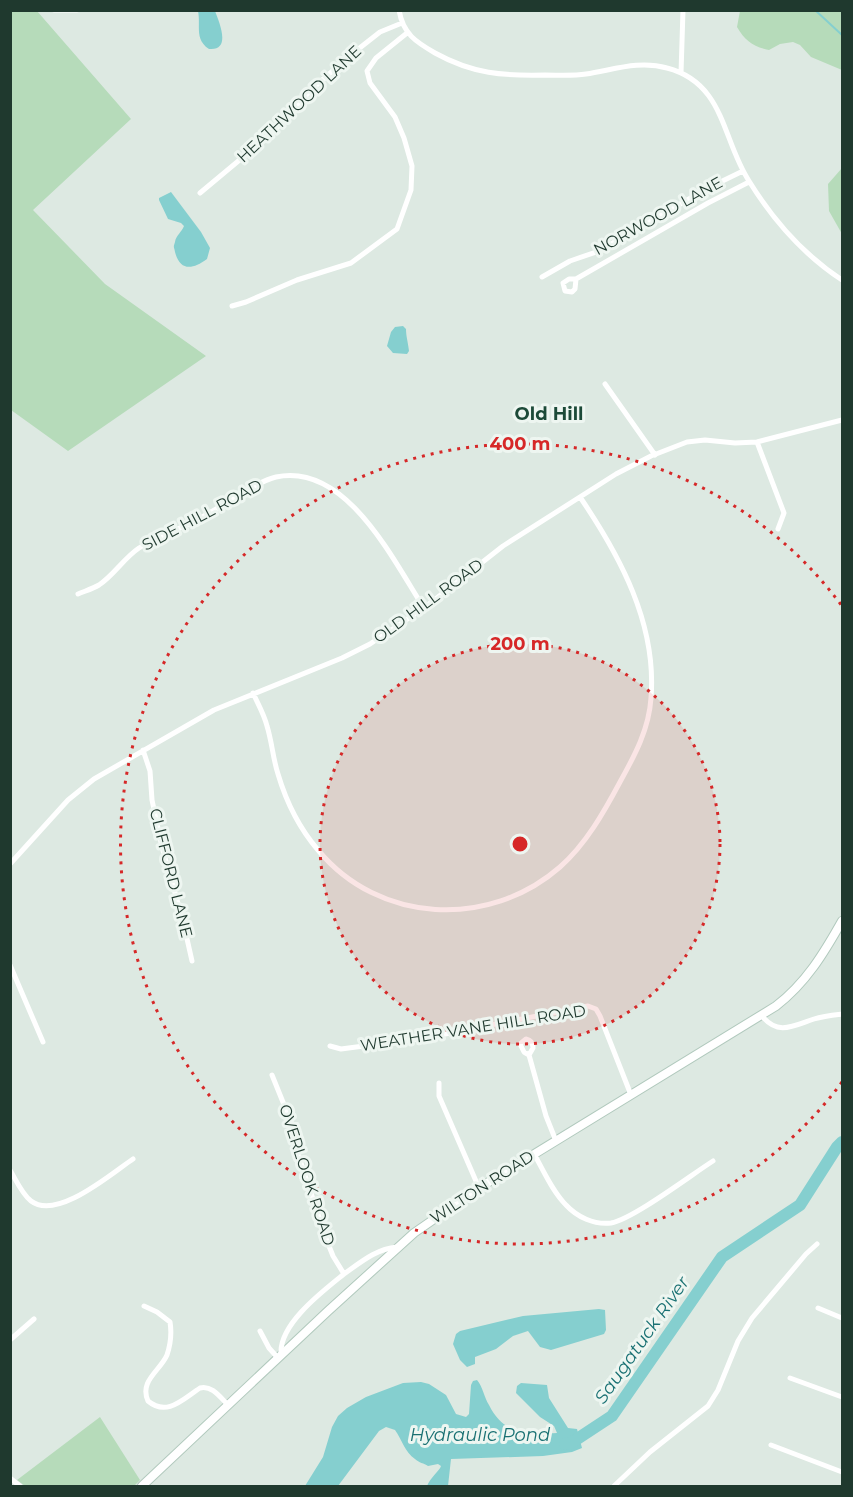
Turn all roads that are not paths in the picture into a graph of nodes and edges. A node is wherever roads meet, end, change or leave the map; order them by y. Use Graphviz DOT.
graph roads {
  1 [pos="54,10"];
  2 [pos="77,10"];
  3 [pos="399,10"];
  4 [pos="683,10"];
  5 [pos="402,22"];
  6 [pos="407,33"];
  7 [pos="681,73"];
  8 [pos="743,171"];
  9 [pos="749,182"];
  10 [pos="200,192"];
  11 [pos="542,277"];
  12 [pos="576,279"];
  13 [pos="843,279"];
  14 [pos="232,306"];
  15 [pos="605,384"];
  16 [pos="843,420"];
  17 [pos="758,442"];
  18 [pos="655,455"];
  19 [pos="580,496"];
  20 [pos="778,529"];
  21 [pos="78,594"];
  22 [pos="424,608"];
  23 [pos="253,693"];
  24 [pos="143,750"];
  25 [pos="10,864"];
  26 [pos="843,921"];
  27 [pos="192,961"];
  28 [pos="10,965"];
  29 [pos="843,1014"];
  30 [pos="762,1016"];
  31 [pos="43,1042"];
  32 [pos="330,1046"];
  33 [pos="529,1054"];
  34 [pos="272,1075"];
  35 [pos="439,1083"];
  36 [pos="631,1095"];
  37 [pos="556,1141"];
  38 [pos="534,1154"];
  39 [pos="133,1159"];
  40 [pos="713,1161"];
  41 [pos="10,1170"];
  42 [pos="479,1188"];
  43 [pos="817,1244"];
  44 [pos="397,1247"];
  45 [pos="344,1274"];
  46 [pos="144,1306"];
  47 [pos="818,1308"];
  48 [pos="843,1318"];
  49 [pos="34,1319"];
  50 [pos="260,1331"];
  51 [pos="10,1340"];
  52 [pos="279,1356"];
  53 [pos="790,1378"];
  54 [pos="843,1397"];
  55 [pos="228,1405"];
  56 [pos="771,1446"];
  57 [pos="843,1472"];
  58 [pos="10,1479"];
  59 [pos="20,1486"];
  60 [pos="142,1486"];
  61 [pos="614,1486"];
  1 -- 2 [label="street"];
  3 -- 5 [label="street"];
  4 -- 7 [label="street"];
  5 -- 6 [label="street"];
  5 -- 10 [label="street, HEATHWOOD LANE"];
  6 -- 7 [label="street"];
  6 -- 14 [label="street"];
  7 -- 8 [label="street"];
  8 -- 9 [label="street"];
  8 -- 11 [label="street, NORWOOD LANE"];
  9 -- 12 [label="street"];
  9 -- 13 [label="street"];
  15 -- 18 [label="street"];
  16 -- 17 [label="street, OLD HILL ROAD"];
  17 -- 18 [label="street, OLD HILL ROAD"];
  17 -- 20 [label="street"];
  18 -- 19 [label="street, OLD HILL ROAD"];
  19 -- 22 [label="street, OLD HILL ROAD"];
  19 -- 23 [label="street"];
  21 -- 22 [label="street, SIDE HILL ROAD"];
  22 -- 23 [label="street, OLD HILL ROAD"];
  23 -- 24 [label="street, OLD HILL ROAD"];
  24 -- 25 [label="street, OLD HILL ROAD"];
  24 -- 27 [label="street, CLIFFORD LANE"];
  26 -- 30 [label="main road, WILTON ROAD"];
  28 -- 31 [label="street"];
  29 -- 30 [label="street"];
  30 -- 36 [label="main road, WILTON ROAD"];
  32 -- 36 [label="street, WEATHER VANE HILL ROAD"];
  33 -- 37 [label="street"];
  34 -- 45 [label="street, OVERLOOK ROAD"];
  35 -- 42 [label="street"];
  36 -- 37 [label="main road, WILTON ROAD"];
  37 -- 38 [label="main road, WILTON ROAD"];
  38 -- 40 [label="street"];
  38 -- 42 [label="main road, WILTON ROAD"];
  39 -- 41 [label="street"];
  42 -- 44 [label="main road, WILTON ROAD"];
  43 -- 61 [label="street"];
  44 -- 45 [label="street"];
  44 -- 52 [label="main road, WILTON ROAD"];
  45 -- 52 [label="street"];
  46 -- 55 [label="street"];
  47 -- 48 [label="street"];
  49 -- 51 [label="street"];
  50 -- 52 [label="street"];
  52 -- 55 [label="main road, WILTON ROAD"];
  53 -- 54 [label="street"];
  55 -- 60 [label="main road, WILTON ROAD"];
  56 -- 57 [label="street"];
  58 -- 59 [label="street"];
}
